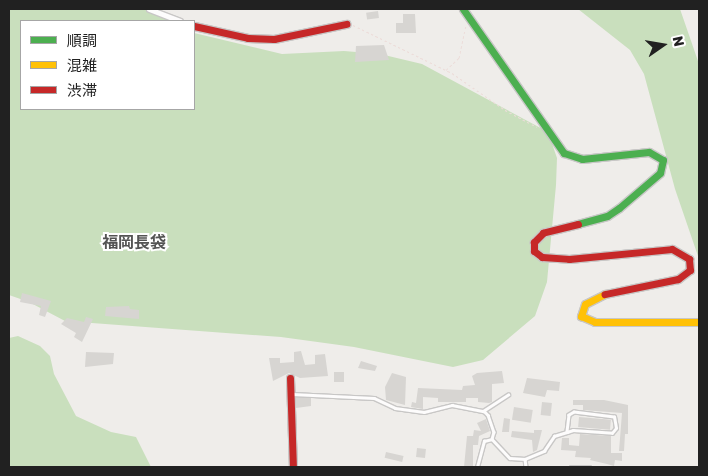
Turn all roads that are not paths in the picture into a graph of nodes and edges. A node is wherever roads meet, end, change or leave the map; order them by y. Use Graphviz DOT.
graph roads {
  1 [pos="149,9"];
  2 [pos="463,9"];
  3 [pos="177,20"];
  4 [pos="346,24"];
  5 [pos="195,26"];
  6 [pos="699,322"];
  7 [pos="290,378"];
  8 [pos="290,394"];
  9 [pos="508,395"];
  10 [pos="483,411"];
  11 [pos="567,432"];
  12 [pos="492,439"];
  13 [pos="526,459"];
  14 [pos="293,467"];
  15 [pos="477,467"];
  16 [pos="526,467"];
  17 [pos="572,467"];
  18 [pos="590,467"];
  1 -- 3 [label="street"];
  2 -- 6 [label="street"];
  4 -- 5 [label="street"];
  7 -- 8 [label="street"];
  8 -- 10 [label="lane"];
  8 -- 14 [label="street"];
  9 -- 10 [label="lane"];
  10 -- 12 [label="lane"];
  11 -- 11 [label="lane"];
  11 -- 13 [label="lane"];
  12 -- 13 [label="lane"];
  12 -- 15 [label="lane"];
  13 -- 16 [label="lane"];
  17 -- 18 [label="lane"];
}
